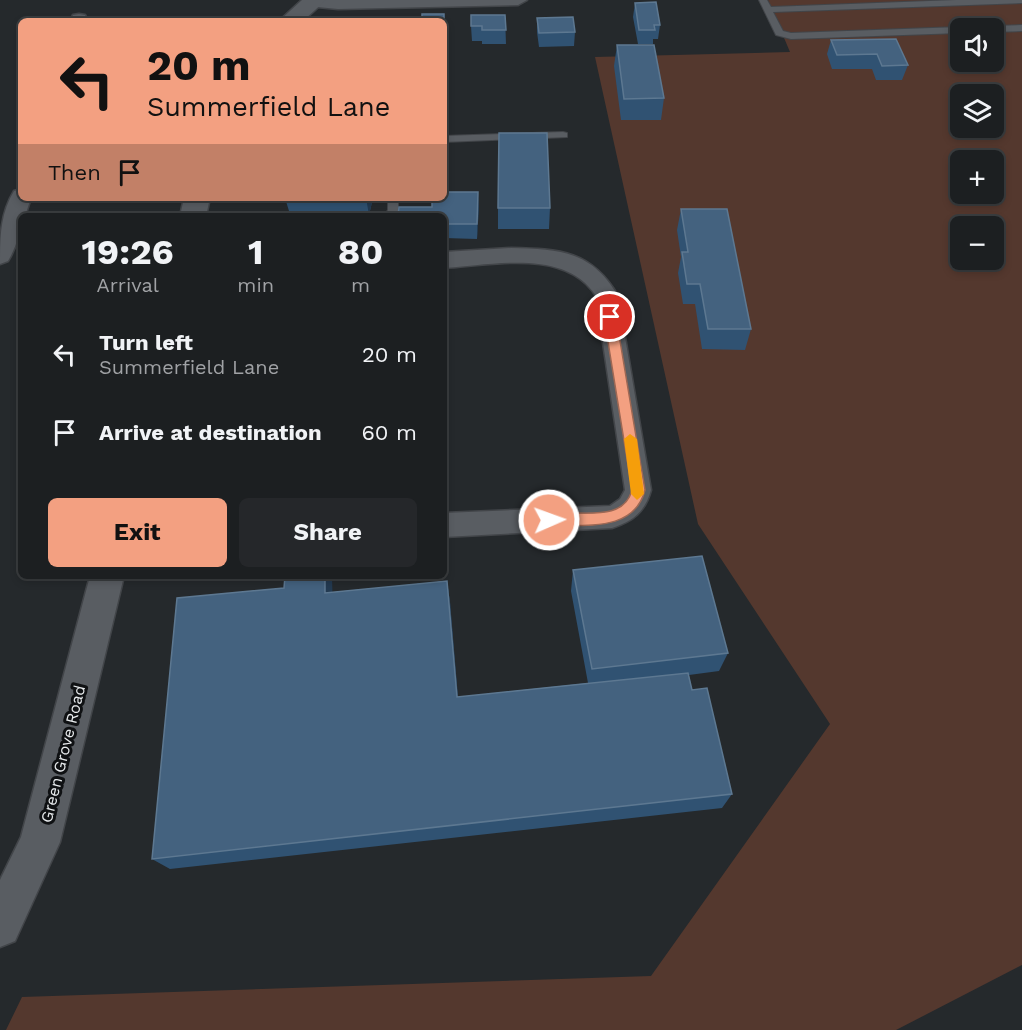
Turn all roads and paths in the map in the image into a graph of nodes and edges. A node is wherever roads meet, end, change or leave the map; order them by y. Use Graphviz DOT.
graph roads {
  1 [pos="518,0"];
  2 [pos="763,0"];
  3 [pos="1022,0"];
  4 [pos="314,1"];
  5 [pos="768,10"];
  6 [pos="294,18"];
  7 [pos="1022,28"];
  8 [pos="1004,29"];
  9 [pos="950,30"];
  10 [pos="563,135"];
  11 [pos="447,139"];
  12 [pos="19,201"];
  13 [pos="0,256"];
  14 [pos="447,261"];
  15 [pos="447,525"];
  16 [pos="106,579"];
  17 [pos="0,926"];
  1 -- 4 [label="street"];
  2 -- 5 [label="lane"];
  3 -- 5 [label="lane"];
  4 -- 6 [label="street"];
  5 -- 9 [label="lane"];
  7 -- 8 [label="lane"];
  10 -- 11 [label="lane"];
  12 -- 13 [label="street"];
  14 -- 15 [label="street"];
  16 -- 17 [label="street, Green Grove Road"];
}
